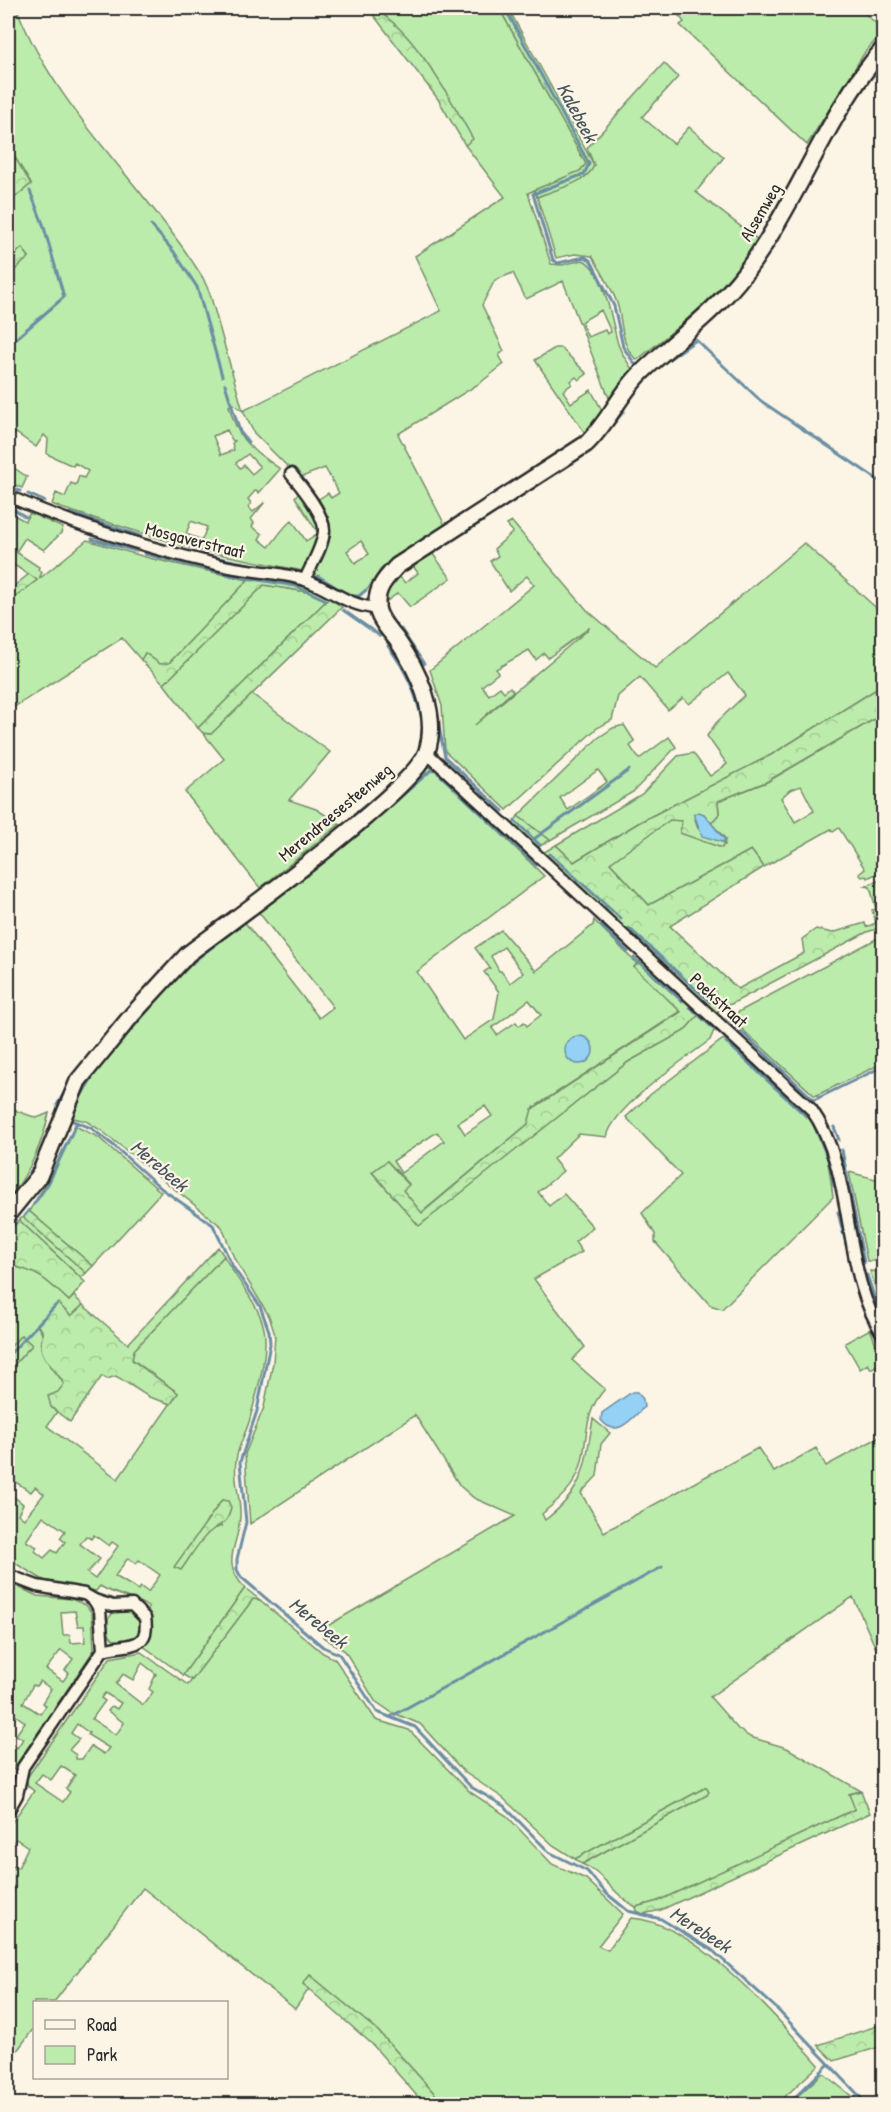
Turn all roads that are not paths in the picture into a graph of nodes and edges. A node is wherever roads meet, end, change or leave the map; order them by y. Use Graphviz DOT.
graph roads {
  1 [pos="884,48"];
  2 [pos="291,474"];
  3 [pos="8,496"];
  4 [pos="305,580"];
  5 [pos="376,608"];
  6 [pos="427,753"];
  7 [pos="8,1214"];
  8 [pos="884,1336"];
  9 [pos="8,1575"];
  10 [pos="93,1599"];
  11 [pos="103,1650"];
  12 [pos="8,1811"];
  1 -- 5 [label="main road, Alsemweg"];
  2 -- 4 [label="street"];
  3 -- 4 [label="street, Mosgaverstraat"];
  4 -- 5 [label="street, Mosgaverstraat"];
  5 -- 6 [label="main road"];
  6 -- 7 [label="main road, Merendreesesteenweg"];
  6 -- 8 [label="street, Poekstraat"];
  9 -- 10 [label="street"];
  10 -- 11 [label="street"];
  10 -- 11 [label="street"];
  11 -- 12 [label="street"];
}
